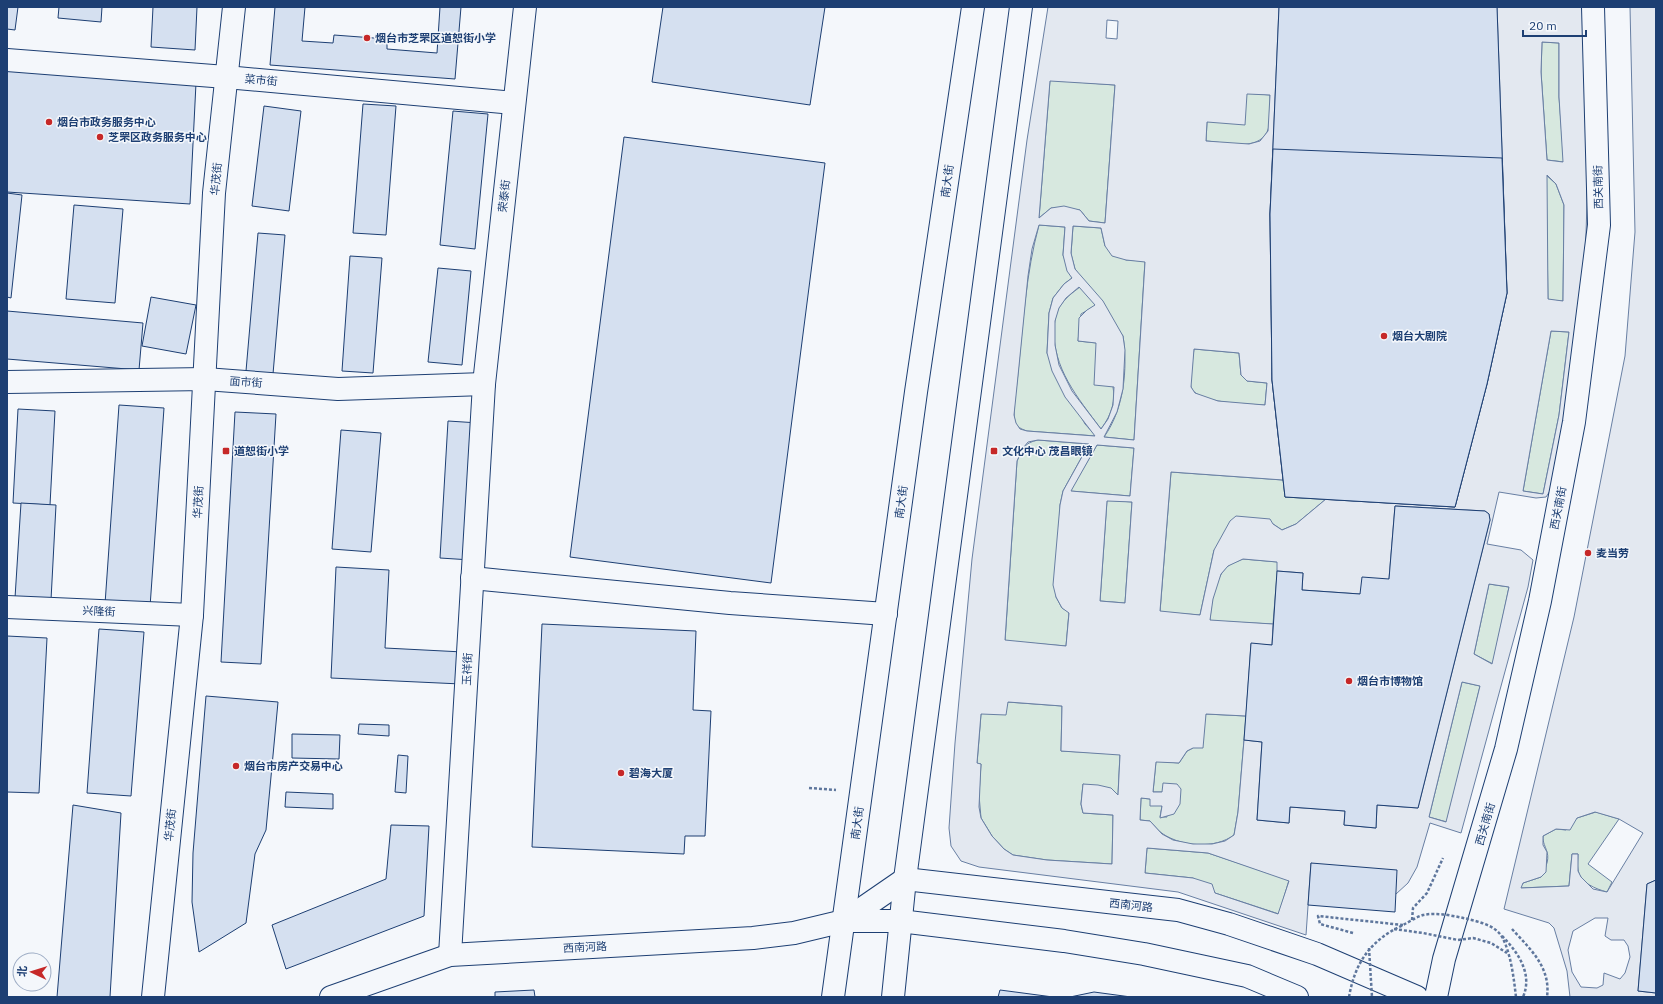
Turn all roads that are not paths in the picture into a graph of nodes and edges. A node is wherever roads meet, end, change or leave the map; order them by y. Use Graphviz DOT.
graph roads {
  1 [pos="234,7"];
  2 [pos="524,7"];
  3 [pos="973,7"];
  4 [pos="1021,7"];
  5 [pos="1593,7"];
  6 [pos="7,60"];
  7 [pos="226,77"];
  8 [pos="514,103"];
  9 [pos="205,379"];
  10 [pos="7,382"];
  11 [pos="484,384"];
  12 [pos="472,578"];
  13 [pos="7,607"];
  14 [pos="886,614"];
  15 [pos="192,615"];
  16 [pos="905,879"];
  17 [pos="844,921"];
  18 [pos="900,921"];
  19 [pos="450,955"];
  20 [pos="153,997"];
  21 [pos="331,997"];
  22 [pos="833,997"];
  23 [pos="892,997"];
  24 [pos="1297,997"];
  25 [pos="1417,997"];
  26 [pos="1436,997"];
  1 -- 7 [label="street, 华茂街"];
  2 -- 8 [label="street, 荣泰街"];
  3 -- 14 [label="street, 南大街"];
  4 -- 16 [label="street"];
  5 -- 26 [label="street, 西关南街"];
  6 -- 7 [label="street, 菜市街"];
  7 -- 8 [label="street, 菜市街"];
  7 -- 9 [label="street, 华茂街"];
  8 -- 11 [label="street, 荣泰街"];
  9 -- 10 [label="street, 面市街"];
  9 -- 11 [label="street, 面市街"];
  9 -- 15 [label="street, 华茂街"];
  11 -- 12 [label="street, 玉祥街"];
  12 -- 14 [label="street"];
  12 -- 19 [label="street, 玉祥街"];
  13 -- 15 [label="street, 兴隆街"];
  14 -- 17 [label="street, 南大街"];
  15 -- 20 [label="street, 华茂街"];
  16 -- 17 [label="street, 西南河路"];
  16 -- 18 [label="street"];
  16 -- 25 [label="street, 西南河路"];
  17 -- 18 [label="street, 西南河路"];
  17 -- 19 [label="street, 西南河路"];
  17 -- 22 [label="street, 南大街"];
  18 -- 23 [label="street"];
  18 -- 24 [label="street, 西南河路"];
  19 -- 21 [label="street, 西南河路"];
}
